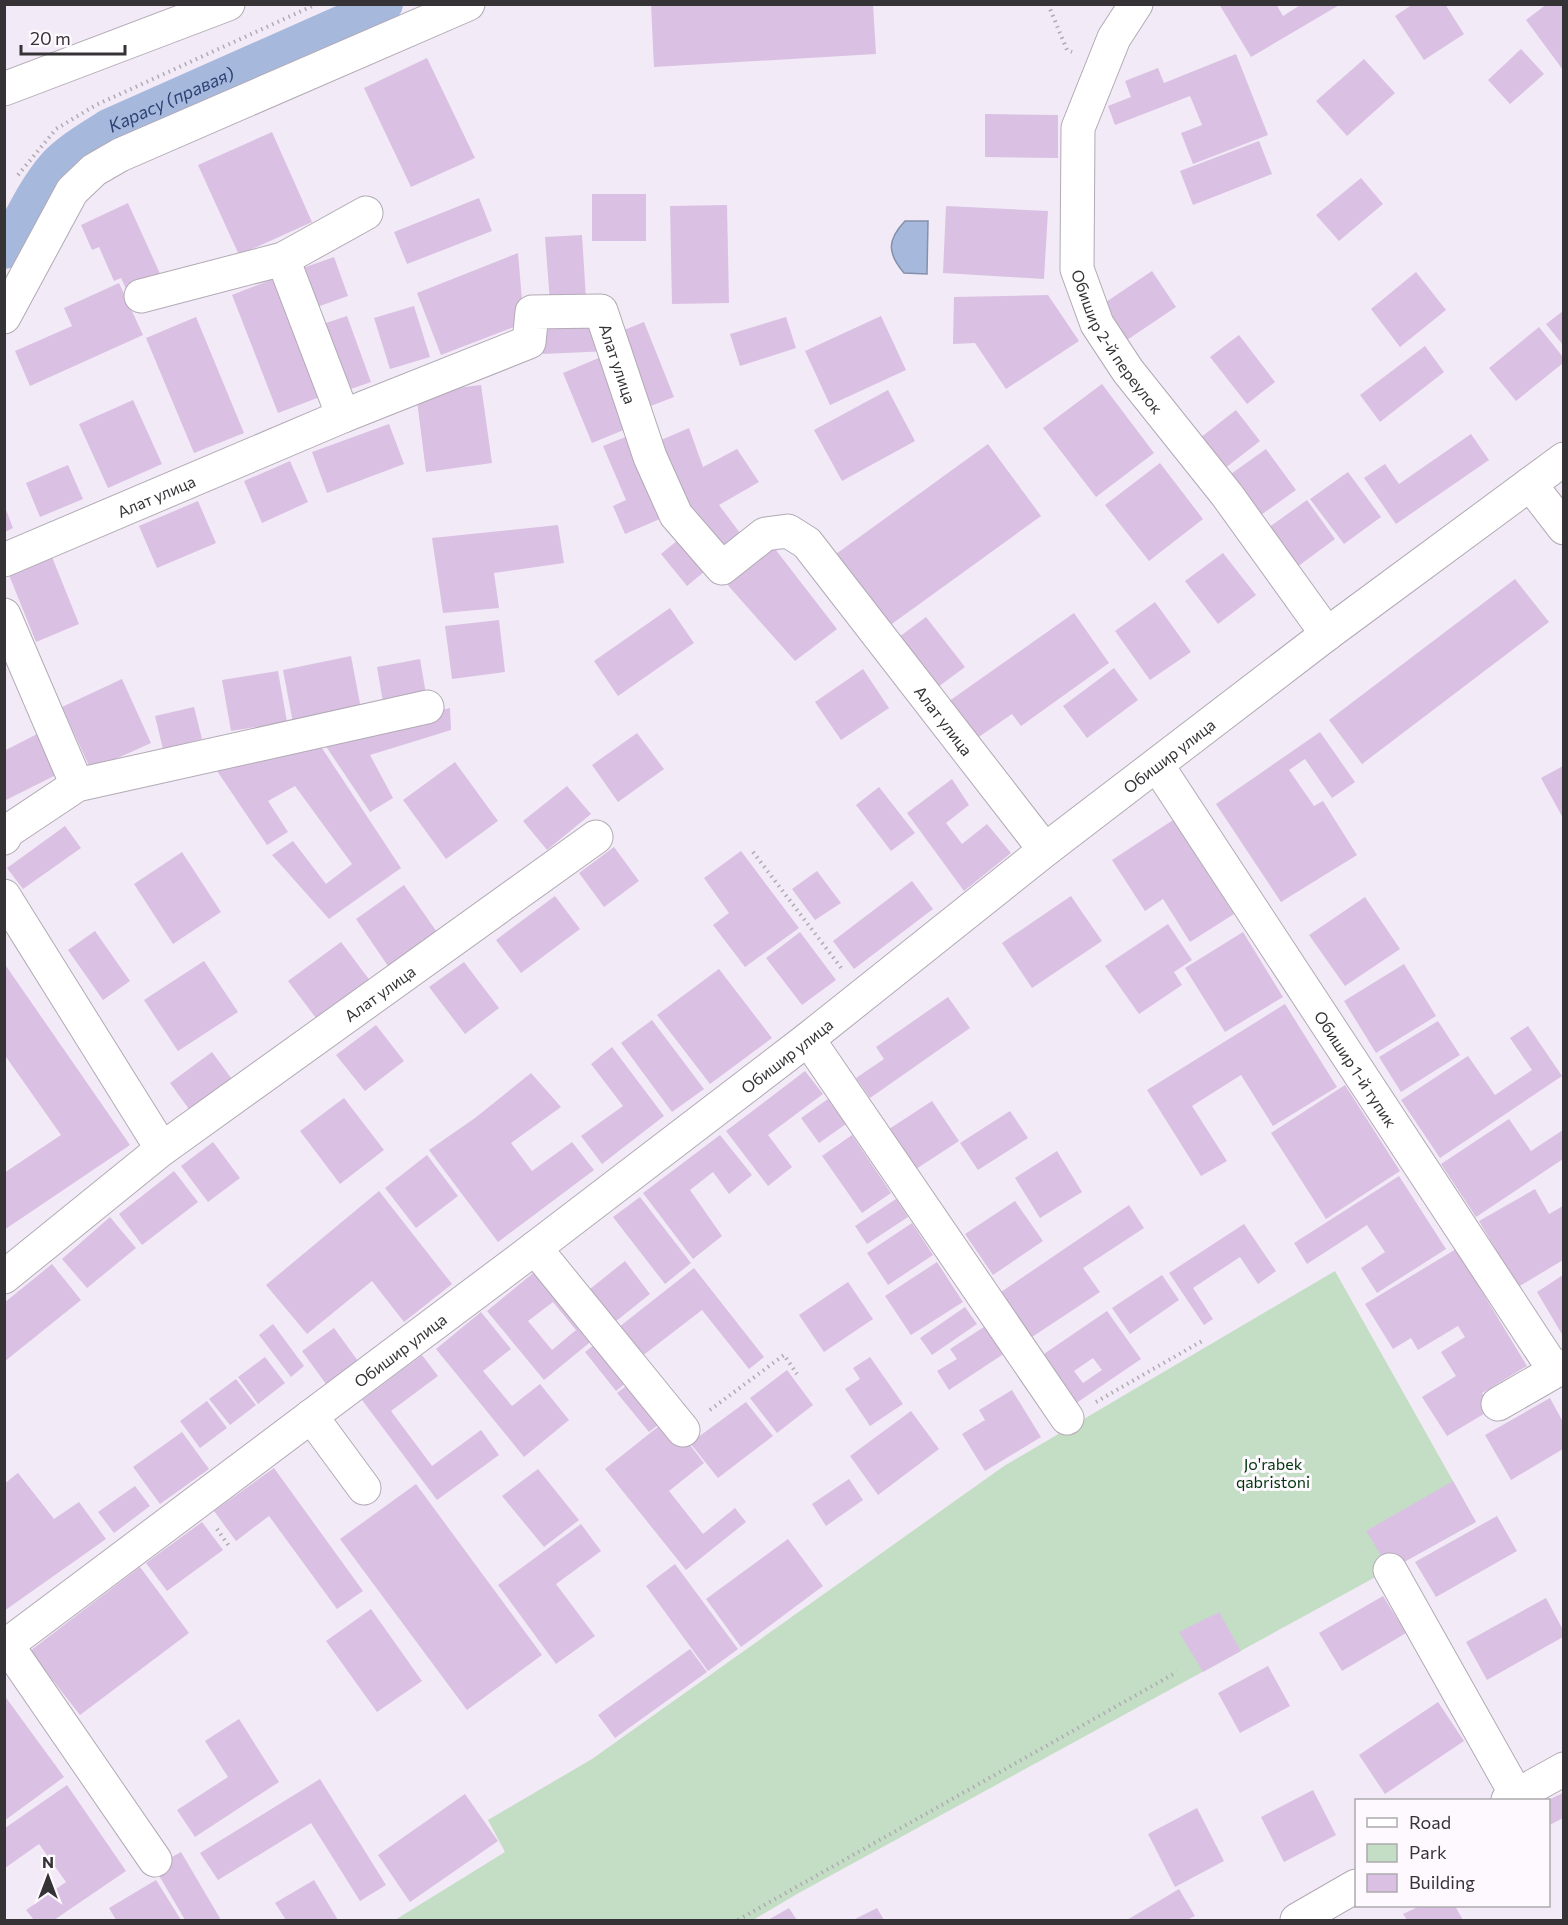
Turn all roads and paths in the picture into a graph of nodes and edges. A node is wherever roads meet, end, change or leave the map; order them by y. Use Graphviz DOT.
graph roads {
  1 [pos="228,4"];
  2 [pos="316,4"];
  3 [pos="468,4"];
  4 [pos="1048,4"];
  5 [pos="1136,4"];
  6 [pos="1103,65"];
  7 [pos="4,89"];
  8 [pos="18,175"];
  9 [pos="366,213"];
  10 [pos="283,258"];
  11 [pos="141,296"];
  12 [pos="4,317"];
  13 [pos="343,416"];
  14 [pos="1563,459"];
  15 [pos="1530,484"];
  16 [pos="1563,528"];
  17 [pos="4,560"];
  18 [pos="4,615"];
  19 [pos="1327,634"];
  20 [pos="427,707"];
  21 [pos="1156,765"];
  22 [pos="77,785"];
  23 [pos="596,837"];
  24 [pos="4,838"];
  25 [pos="1045,850"];
  26 [pos="753,852"];
  27 [pos="4,896"];
  28 [pos="862,996"];
  29 [pos="808,1039"];
  30 [pos="162,1149"];
  31 [pos="535,1248"];
  32 [pos="4,1276"];
  33 [pos="1202,1341"];
  34 [pos="1559,1368"];
  35 [pos="797,1374"];
  36 [pos="1498,1404"];
  37 [pos="311,1416"];
  38 [pos="1067,1418"];
  39 [pos="683,1430"];
  40 [pos="364,1488"];
  41 [pos="1390,1570"];
  42 [pos="6,1646"];
  43 [pos="1177,1672"];
  44 [pos="1563,1769"];
  45 [pos="1512,1798"];
  46 [pos="155,1860"];
  47 [pos="1355,1888"];
  48 [pos="738,1920"];
  49 [pos="1297,1920"];
  1 -- 7 [label="street"];
  2 -- 8 [label="path"];
  3 -- 12 [label="street"];
  4 -- 6 [label="path"];
  5 -- 6 [label="street, Обишир 2-й переулок"];
  6 -- 19 [label="street, Обишир 2-й переулок"];
  9 -- 10 [label="street"];
  10 -- 11 [label="street"];
  10 -- 13 [label="street"];
  13 -- 17 [label="street, Алат улица"];
  13 -- 25 [label="street, Алат улица"];
  14 -- 15 [label="street, Обишир улица"];
  15 -- 16 [label="street"];
  15 -- 19 [label="street, Обишир улица"];
  18 -- 22 [label="street"];
  19 -- 21 [label="street, Обишир улица"];
  20 -- 22 [label="street"];
  21 -- 25 [label="street, Обишир улица"];
  21 -- 34 [label="street, Обишир 1-й тупик"];
  22 -- 24 [label="street"];
  23 -- 30 [label="street, Алат улица"];
  25 -- 28 [label="street, Обишир улица"];
  26 -- 28 [label="path"];
  27 -- 30 [label="street"];
  28 -- 29 [label="street, Обишир улица"];
  29 -- 31 [label="street, Обишир улица"];
  29 -- 38 [label="street"];
  30 -- 32 [label="street, Алат улица"];
  31 -- 37 [label="street, Обишир улица"];
  31 -- 39 [label="street"];
  33 -- 38 [label="path"];
  34 -- 36 [label="street, Обишир 1-й тупик"];
  35 -- 39 [label="path"];
  37 -- 40 [label="street"];
  37 -- 42 [label="street, Обишир улица"];
  41 -- 45 [label="street"];
  42 -- 46 [label="street"];
  43 -- 48 [label="path"];
  44 -- 45 [label="street"];
  47 -- 49 [label="street"];
}
